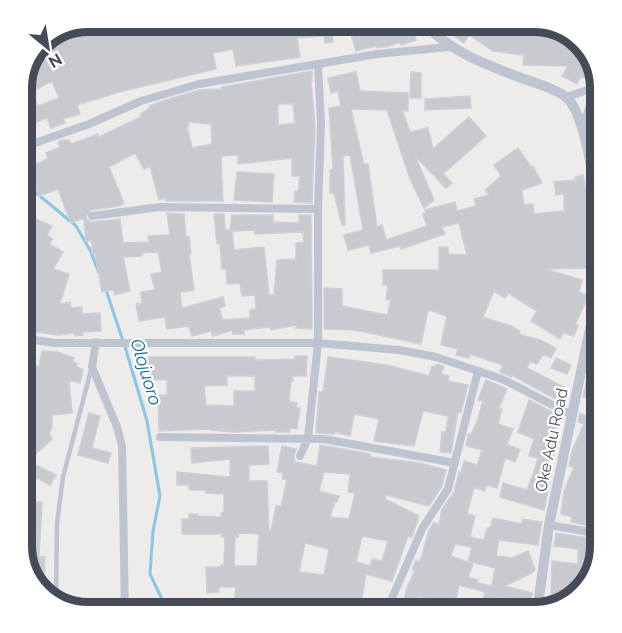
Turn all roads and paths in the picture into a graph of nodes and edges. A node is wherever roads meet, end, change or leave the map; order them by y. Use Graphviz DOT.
graph roads {
  1 [pos="433,32"];
  2 [pos="449,47"];
  3 [pos="318,64"];
  4 [pos="590,88"];
  5 [pos="567,98"];
  6 [pos="590,107"];
  7 [pos="583,126"];
  8 [pos="32,144"];
  9 [pos="590,169"];
  10 [pos="318,209"];
  11 [pos="92,216"];
  12 [pos="590,329"];
  13 [pos="32,340"];
  14 [pos="96,342"];
  15 [pos="318,343"];
  16 [pos="92,367"];
  17 [pos="478,371"];
  18 [pos="572,415"];
  19 [pos="160,437"];
  20 [pos="308,438"];
  21 [pos="300,456"];
  22 [pos="454,463"];
  23 [pos="549,525"];
  24 [pos="590,532"];
  25 [pos="56,592"];
  26 [pos="538,601"];
  27 [pos="125,602"];
  28 [pos="390,602"];
  1 -- 2 [label="street"];
  2 -- 3 [label="street"];
  2 -- 5 [label="street"];
  3 -- 8 [label="street"];
  3 -- 10 [label="street"];
  4 -- 5 [label="street"];
  5 -- 7 [label="street"];
  6 -- 7 [label="street"];
  7 -- 9 [label="street"];
  10 -- 11 [label="street"];
  10 -- 15 [label="street"];
  12 -- 18 [label="street, Oke Adu Road"];
  13 -- 14 [label="street"];
  14 -- 15 [label="street"];
  14 -- 16 [label="street"];
  15 -- 17 [label="street"];
  15 -- 20 [label="street"];
  16 -- 25 [label="lane"];
  16 -- 27 [label="street"];
  17 -- 18 [label="street"];
  17 -- 22 [label="street"];
  18 -- 23 [label="street, Oke Adu Road"];
  19 -- 20 [label="street"];
  20 -- 21 [label="street"];
  20 -- 22 [label="street"];
  22 -- 28 [label="street"];
  23 -- 24 [label="street"];
  23 -- 26 [label="street, Oke Adu Road"];
}
